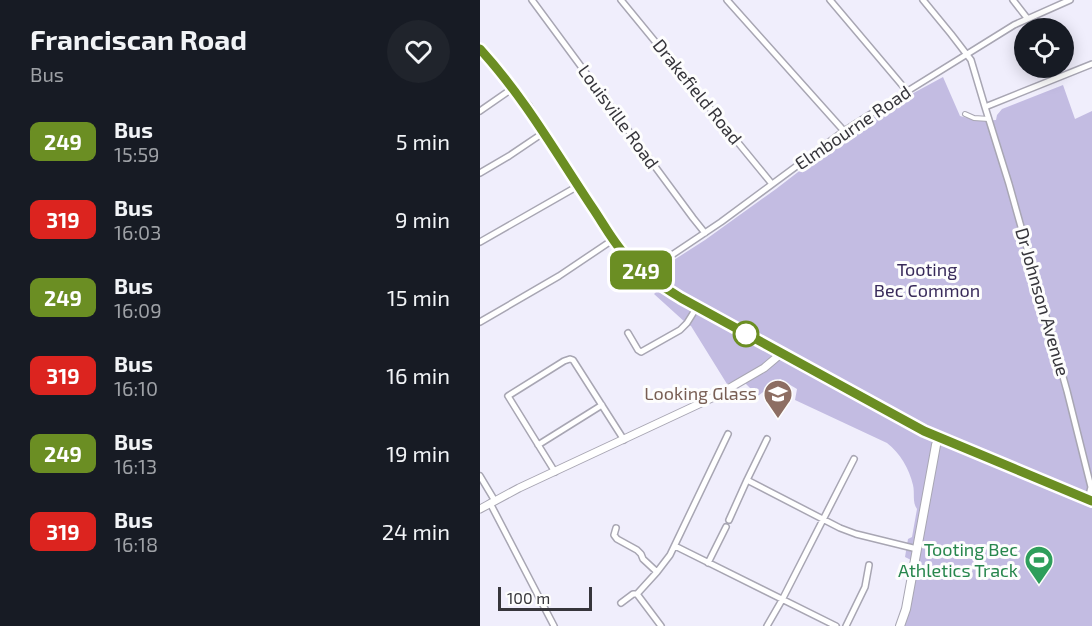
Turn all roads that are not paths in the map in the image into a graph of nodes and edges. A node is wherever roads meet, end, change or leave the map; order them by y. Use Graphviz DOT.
graph roads {
  1 [pos="532,0"];
  2 [pos="621,0"];
  3 [pos="727,0"];
  4 [pos="830,0"];
  5 [pos="923,0"];
  6 [pos="1013,0"];
  7 [pos="1070,0"];
  8 [pos="1027,18"];
  9 [pos="1014,26"];
  10 [pos="480,49"];
  11 [pos="967,54"];
  12 [pos="1092,64"];
  13 [pos="513,88"];
  14 [pos="907,91"];
  15 [pos="985,106"];
  16 [pos="480,111"];
  17 [pos="965,114"];
  18 [pos="989,119"];
  19 [pos="844,131"];
  20 [pos="543,133"];
  21 [pos="480,173"];
  22 [pos="772,184"];
  23 [pos="578,186"];
  24 [pos="705,233"];
  25 [pos="614,239"];
  26 [pos="480,242"];
  27 [pos="646,274"];
  28 [pos="697,307"];
  29 [pos="480,322"];
  30 [pos="628,333"];
  31 [pos="780,353"];
  32 [pos="602,405"];
  33 [pos="728,434"];
  34 [pos="939,437"];
  35 [pos="767,439"];
  36 [pos="624,440"];
  37 [pos="538,445"];
  38 [pos="854,459"];
  39 [pos="555,472"];
  40 [pos="480,476"];
  41 [pos="747,480"];
  42 [pos="1090,500"];
  43 [pos="493,502"];
  44 [pos="480,509"];
  45 [pos="824,519"];
  46 [pos="729,520"];
  47 [pos="726,527"];
  48 [pos="616,528"];
  49 [pos="675,546"];
  50 [pos="916,549"];
  51 [pos="708,562"];
  52 [pos="869,565"];
  53 [pos="657,572"];
  54 [pos="637,594"];
  55 [pos="782,600"];
  56 [pos="621,603"];
  57 [pos="554,626"];
  58 [pos="661,626"];
  59 [pos="767,626"];
  60 [pos="836,626"];
  61 [pos="846,626"];
  62 [pos="900,626"];
  1 -- 24 [label="street, Louisville Road"];
  2 -- 22 [label="street, Drakefield Road"];
  3 -- 19 [label="street"];
  4 -- 14 [label="street"];
  5 -- 11 [label="street, Dr Johnson Avenue"];
  6 -- 8 [label="street"];
  7 -- 8 [label="street, Elmbourne Road"];
  9 -- 11 [label="street, Elmbourne Road"];
  10 -- 13 [label="highway"];
  11 -- 14 [label="street, Elmbourne Road"];
  11 -- 15 [label="street, Dr Johnson Avenue"];
  12 -- 15 [label="street"];
  13 -- 16 [label="street"];
  13 -- 20 [label="highway"];
  14 -- 19 [label="street, Elmbourne Road"];
  15 -- 18 [label="street, Dr Johnson Avenue"];
  17 -- 18 [label="street"];
  18 -- 42 [label="street, Dr Johnson Avenue"];
  19 -- 22 [label="street, Elmbourne Road"];
  20 -- 21 [label="street"];
  20 -- 23 [label="highway"];
  22 -- 24 [label="street, Elmbourne Road"];
  23 -- 25 [label="highway"];
  23 -- 26 [label="street"];
  24 -- 27 [label="street, Elmbourne Road"];
  25 -- 27 [label="highway"];
  25 -- 29 [label="street"];
  27 -- 28 [label="highway"];
  28 -- 30 [label="street"];
  28 -- 31 [label="highway"];
  31 -- 34 [label="highway"];
  31 -- 36 [label="street"];
  32 -- 36 [label="street"];
  32 -- 37 [label="street"];
  32 -- 37 [label="street"];
  33 -- 49 [label="street"];
  34 -- 42 [label="highway"];
  34 -- 50 [label="main road"];
  35 -- 41 [label="street"];
  36 -- 39 [label="street"];
  37 -- 39 [label="street"];
  38 -- 45 [label="street"];
  39 -- 43 [label="street"];
  40 -- 43 [label="street"];
  41 -- 45 [label="street"];
  41 -- 46 [label="street"];
  43 -- 44 [label="street"];
  43 -- 57 [label="street"];
  45 -- 50 [label="street"];
  45 -- 55 [label="street"];
  47 -- 51 [label="street"];
  48 -- 53 [label="street"];
  49 -- 51 [label="street"];
  49 -- 53 [label="street"];
  50 -- 62 [label="main road"];
  51 -- 55 [label="street"];
  52 -- 61 [label="street"];
  53 -- 54 [label="street"];
  54 -- 56 [label="street"];
  54 -- 58 [label="street"];
  55 -- 59 [label="street"];
  55 -- 60 [label="street"];
}
